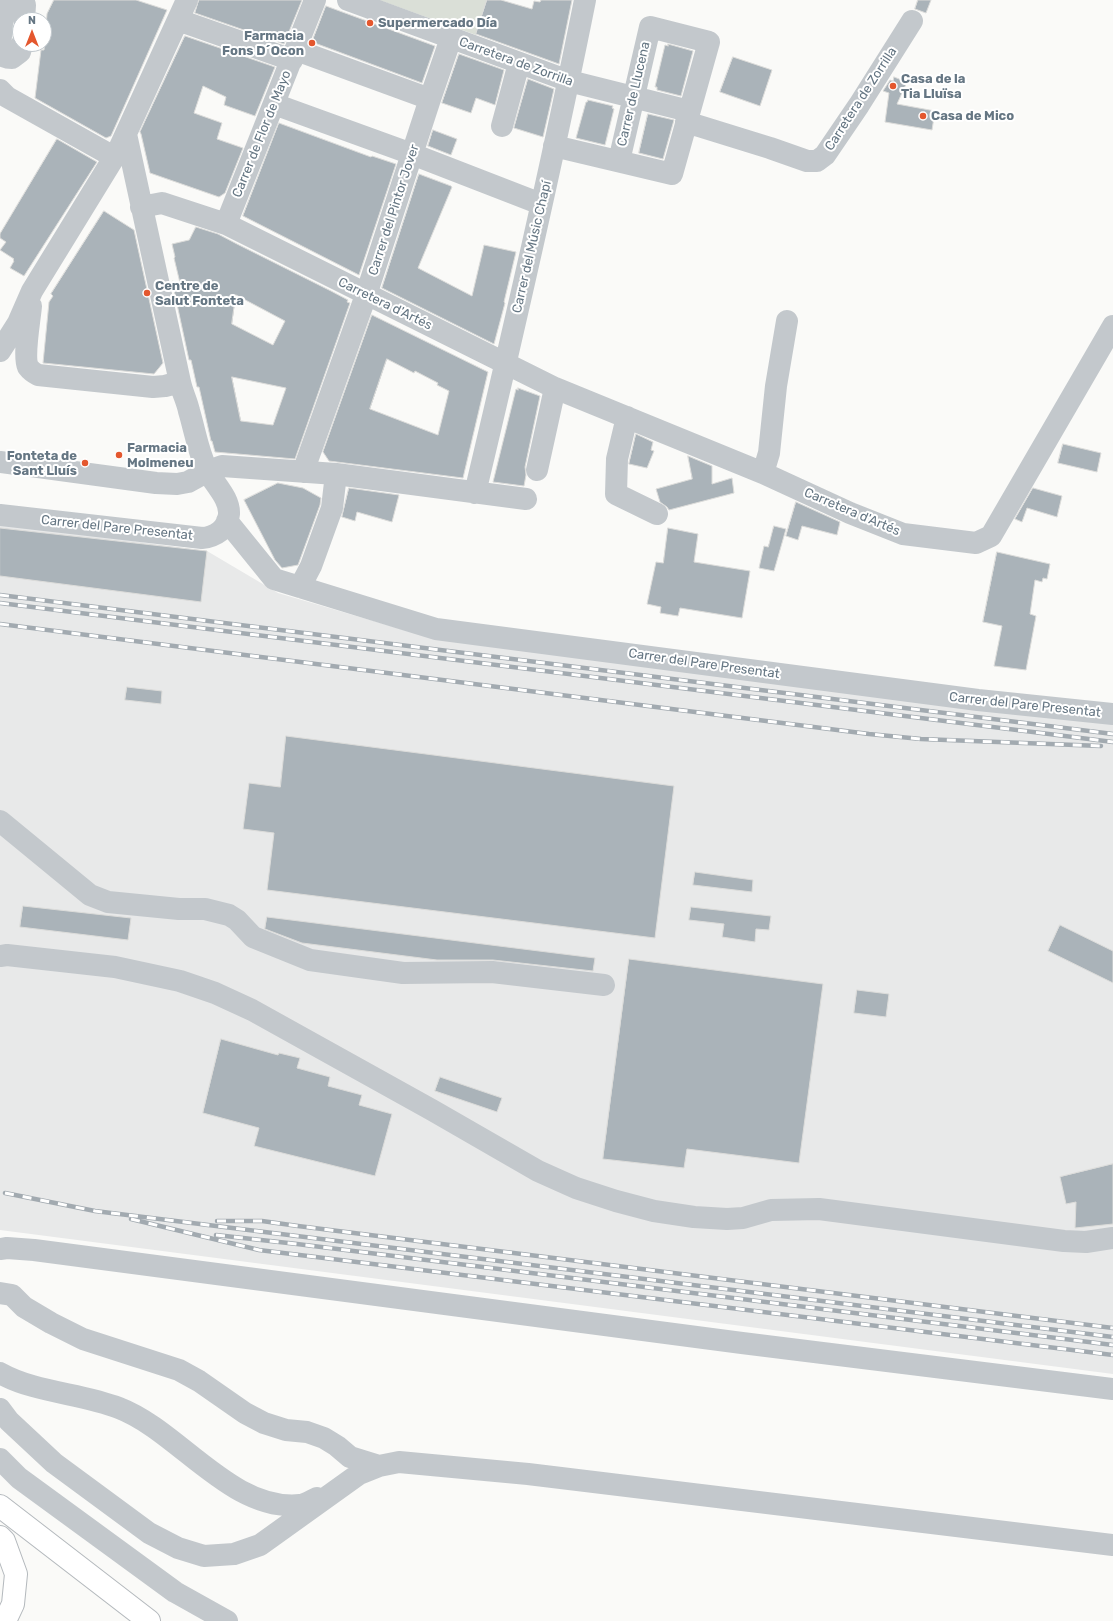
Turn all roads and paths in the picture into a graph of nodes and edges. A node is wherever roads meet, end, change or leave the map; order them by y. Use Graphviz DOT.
graph roads {
  1 [pos="187,0"];
  2 [pos="315,0"];
  3 [pos="348,0"];
  4 [pos="585,0"];
  5 [pos="10,1"];
  6 [pos="25,12"];
  7 [pos="178,20"];
  8 [pos="912,21"];
  9 [pos="451,38"];
  10 [pos="0,48"];
  11 [pos="20,52"];
  12 [pos="294,55"];
  13 [pos="518,63"];
  14 [pos="569,81"];
  15 [pos="1,92"];
  16 [pos="633,97"];
  17 [pos="430,99"];
  18 [pos="274,104"];
  19 [pos="688,116"];
  20 [pos="502,126"];
  21 [pos="126,134"];
  22 [pos="554,146"];
  23 [pos="412,154"];
  24 [pos="114,157"];
  25 [pos="619,161"];
  26 [pos="541,204"];
  27 [pos="141,207"];
  28 [pos="226,224"];
  29 [pos="32,291"];
  30 [pos="366,295"];
  31 [pos="787,321"];
  32 [pos="1113,326"];
  33 [pos="0,352"];
  34 [pos="506,363"];
  35 [pos="180,382"];
  36 [pos="555,388"];
  37 [pos="627,417"];
  38 [pos="0,462"];
  39 [pos="538,470"];
  40 [pos="208,471"];
  41 [pos="304,472"];
  42 [pos="764,473"];
  43 [pos="336,474"];
  44 [pos="475,493"];
  45 [pos="526,499"];
  46 [pos="657,514"];
  47 [pos="0,515"];
  48 [pos="227,521"];
  49 [pos="300,587"];
  50 [pos="1113,714"];
  51 [pos="0,821"];
  52 [pos="0,956"];
  53 [pos="604,985"];
  54 [pos="1113,1238"];
  55 [pos="0,1249"];
  56 [pos="0,1293"];
  57 [pos="0,1373"];
  58 [pos="1113,1389"];
  59 [pos="0,1409"];
  60 [pos="337,1446"];
  61 [pos="0,1459"];
  62 [pos="379,1466"];
  63 [pos="337,1489"];
  64 [pos="0,1506"];
  65 [pos="0,1537"];
  66 [pos="1113,1545"];
  67 [pos="5,1621"];
  68 [pos="150,1621"];
  69 [pos="227,1621"];
  1 -- 7 [label="street"];
  2 -- 12 [label="street, Carrer de Flor de Mayo"];
  3 -- 9 [label="street, Carretera de Zorrilla"];
  4 -- 14 [label="street, Carrer del Músic Chapí"];
  5 -- 6 [label="street"];
  5 -- 10 [label="street"];
  7 -- 12 [label="street"];
  7 -- 21 [label="street"];
  8 -- 19 [label="street, Carretera de Zorrilla"];
  9 -- 13 [label="street, Carretera de Zorrilla"];
  9 -- 17 [label="street, Carrer del Pintor Jover"];
  10 -- 11 [label="street"];
  12 -- 17 [label="street"];
  12 -- 18 [label="street, Carrer de Flor de Mayo"];
  13 -- 14 [label="street, Carretera de Zorrilla"];
  13 -- 20 [label="street"];
  14 -- 16 [label="street, Carretera de Zorrilla"];
  14 -- 22 [label="street, Carrer del Músic Chapí"];
  15 -- 24 [label="street"];
  16 -- 19 [label="street, Carretera de Zorrilla"];
  16 -- 19 [label="street, Carrer de Llucena"];
  16 -- 25 [label="street, Carrer de Llucena"];
  17 -- 23 [label="street, Carrer del Pintor Jover"];
  18 -- 23 [label="street"];
  18 -- 28 [label="street, Carrer de Flor de Mayo"];
  19 -- 25 [label="street"];
  21 -- 24 [label="street"];
  21 -- 27 [label="street"];
  22 -- 25 [label="street"];
  22 -- 26 [label="street, Carrer del Músic Chapí"];
  23 -- 26 [label="street"];
  23 -- 30 [label="street, Carrer del Pintor Jover"];
  24 -- 29 [label="street"];
  26 -- 34 [label="street, Carrer del Músic Chapí"];
  27 -- 28 [label="street, Carretera d'Artés"];
  27 -- 35 [label="street"];
  28 -- 30 [label="street, Carretera d'Artés"];
  29 -- 33 [label="street"];
  29 -- 35 [label="street"];
  30 -- 34 [label="street, Carretera d'Artés"];
  30 -- 41 [label="street, Carrer del Pintor Jover"];
  31 -- 42 [label="street"];
  32 -- 42 [label="street, Carretera d'Artés"];
  34 -- 36 [label="street, Carretera d'Artés"];
  34 -- 44 [label="street, Carrer del Músic Chapí"];
  35 -- 40 [label="street"];
  36 -- 37 [label="street, Carretera d'Artés"];
  36 -- 39 [label="street"];
  37 -- 42 [label="street, Carretera d'Artés"];
  37 -- 46 [label="street"];
  38 -- 40 [label="street"];
  40 -- 41 [label="street"];
  40 -- 48 [label="street"];
  41 -- 43 [label="street"];
  43 -- 44 [label="street"];
  43 -- 49 [label="street"];
  44 -- 45 [label="street"];
  47 -- 48 [label="street, Carrer del Pare Presentat"];
  48 -- 49 [label="street, Carrer del Pare Presentat"];
  49 -- 50 [label="street, Carrer del Pare Presentat"];
  51 -- 53 [label="street"];
  52 -- 54 [label="street"];
  55 -- 58 [label="street"];
  56 -- 60 [label="street"];
  57 -- 63 [label="street"];
  59 -- 63 [label="street"];
  60 -- 62 [label="street"];
  60 -- 63 [label="street"];
  61 -- 69 [label="street"];
  62 -- 63 [label="street"];
  62 -- 66 [label="street"];
  64 -- 68 [label="highway"];
  65 -- 67 [label="highway"];
}
